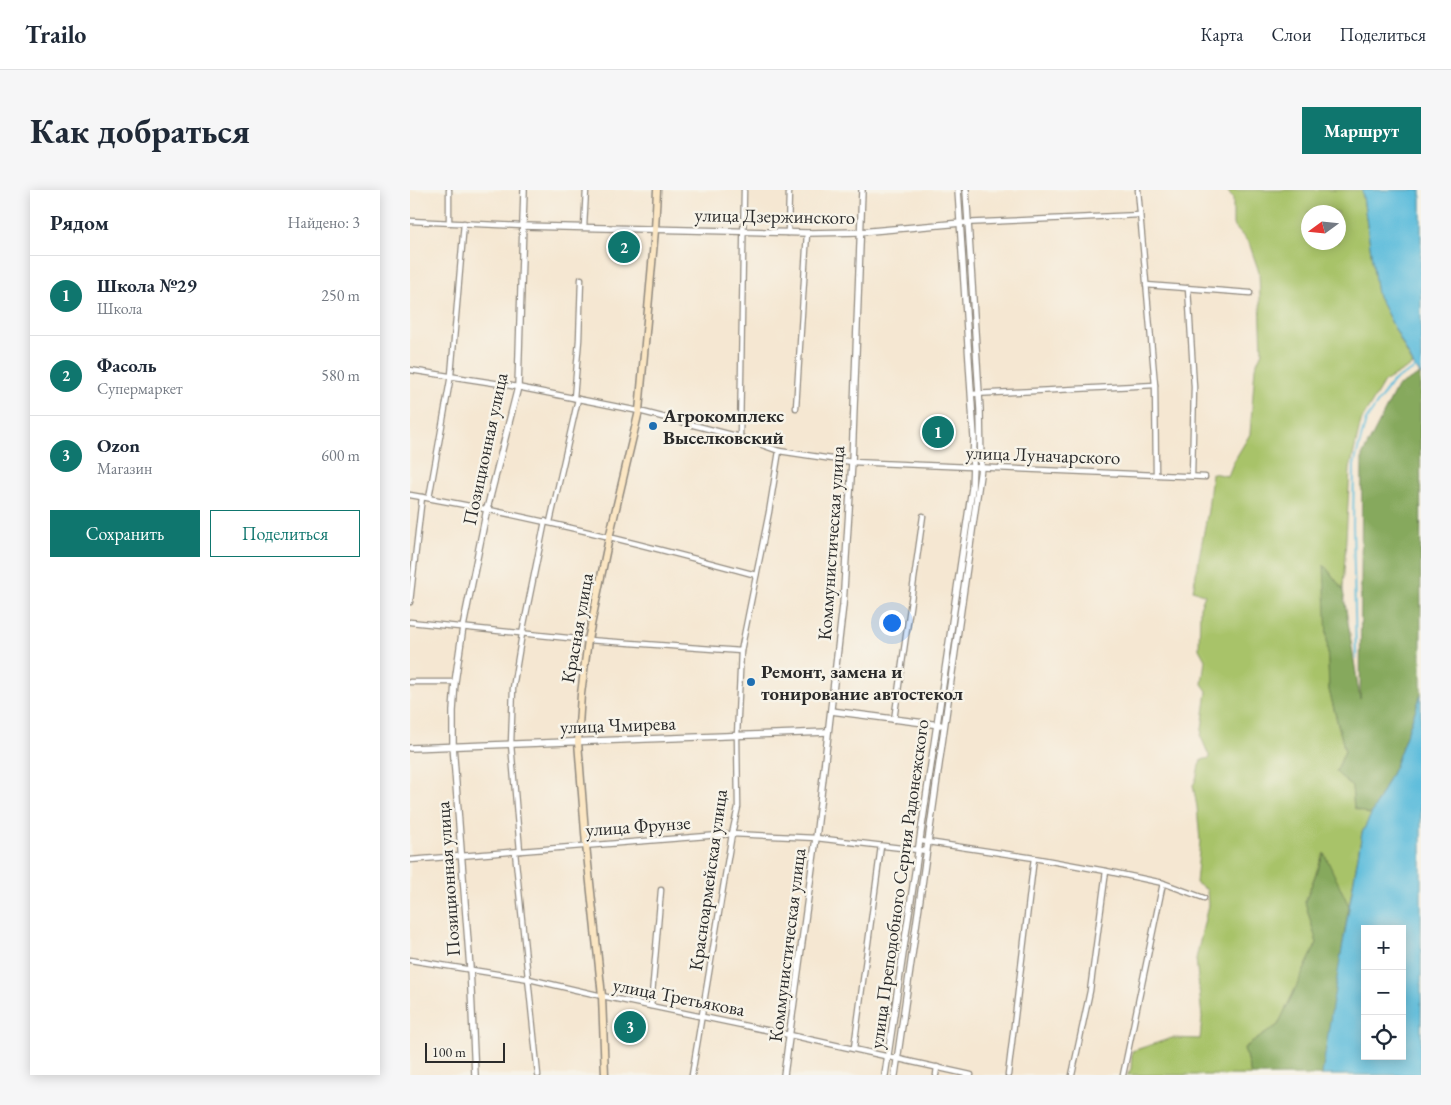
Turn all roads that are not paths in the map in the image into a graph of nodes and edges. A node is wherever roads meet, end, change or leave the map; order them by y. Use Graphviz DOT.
graph roads {
  1 [pos="449,190"];
  2 [pos="524,190"];
  3 [pos="586,190"];
  4 [pos="657,190"];
  5 [pos="744,190"];
  6 [pos="790,190"];
  7 [pos="862,190"];
  8 [pos="958,190"];
  9 [pos="966,190"];
  10 [pos="1138,190"];
  11 [pos="1140,214"];
  12 [pos="410,221"];
  13 [pos="449,223"];
  14 [pos="961,223"];
  15 [pos="969,223"];
  16 [pos="464,224"];
  17 [pos="522,226"];
  18 [pos="584,227"];
  19 [pos="655,230"];
  20 [pos="743,231"];
  21 [pos="860,232"];
  22 [pos="788,233"];
  23 [pos="807,233"];
  24 [pos="581,279"];
  25 [pos="1146,285"];
  26 [pos="1188,288"];
  27 [pos="1250,292"];
  28 [pos="410,370"];
  29 [pos="451,375"];
  30 [pos="1155,385"];
  31 [pos="518,387"];
  32 [pos="972,394"];
  33 [pos="980,394"];
  34 [pos="576,399"];
  35 [pos="796,408"];
  36 [pos="639,411"];
  37 [pos="740,437"];
  38 [pos="779,451"];
  39 [pos="852,462"];
  40 [pos="973,468"];
  41 [pos="981,468"];
  42 [pos="1156,474"];
  43 [pos="1192,476"];
  44 [pos="1205,477"];
  45 [pos="410,495"];
  46 [pos="422,497"];
  47 [pos="429,498"];
  48 [pos="487,509"];
  49 [pos="922,516"];
  50 [pos="547,522"];
  51 [pos="609,538"];
  52 [pos="756,575"];
  53 [pos="410,602"];
  54 [pos="410,622"];
  55 [pos="463,627"];
  56 [pos="522,634"];
  57 [pos="588,640"];
  58 [pos="741,651"];
  59 [pos="410,682"];
  60 [pos="455,682"];
  61 [pos="831,711"];
  62 [pos="894,720"];
  63 [pos="937,725"];
  64 [pos="945,726"];
  65 [pos="827,732"];
  66 [pos="737,736"];
  67 [pos="578,742"];
  68 [pos="511,744"];
  69 [pos="453,745"];
  70 [pos="410,748"];
  71 [pos="732,834"];
  72 [pos="816,838"];
  73 [pos="921,841"];
  74 [pos="928,842"];
  75 [pos="586,845"];
  76 [pos="880,846"];
  77 [pos="919,850"];
  78 [pos="517,851"];
  79 [pos="927,851"];
  80 [pos="462,857"];
  81 [pos="1034,858"];
  82 [pos="410,860"];
  83 [pos="1106,871"];
  84 [pos="1163,883"];
  85 [pos="661,890"];
  86 [pos="1204,898"];
  87 [pos="410,960"];
  88 [pos="470,968"];
  89 [pos="529,978"];
  90 [pos="602,996"];
  91 [pos="651,1006"];
  92 [pos="703,1017"];
  93 [pos="790,1034"];
  94 [pos="854,1048"];
  95 [pos="889,1056"];
  96 [pos="898,1058"];
  97 [pos="937,1067"];
  98 [pos="476,1075"];
  99 [pos="538,1075"];
  100 [pos="605,1075"];
  101 [pos="692,1075"];
  102 [pos="784,1075"];
  103 [pos="886,1075"];
  104 [pos="895,1075"];
  105 [pos="936,1075"];
  106 [pos="971,1075"];
  107 [pos="1008,1075"];
  108 [pos="1072,1075"];
  109 [pos="1123,1075"];
  1 -- 13 [label="street"];
  2 -- 17 [label="street, Позиционная улица"];
  3 -- 18 [label="street"];
  4 -- 19 [label="main road, Красная улица"];
  5 -- 20 [label="street"];
  6 -- 22 [label="street"];
  7 -- 21 [label="street, Коммунистическая улица"];
  8 -- 14 [label="street, улица Преподобного Сергия Радонежского"];
  9 -- 15 [label="street, улица Преподобного Сергия Радонежского"];
  10 -- 11 [label="street"];
  11 -- 15 [label="street, улица Дзержинского"];
  11 -- 25 [label="street"];
  12 -- 13 [label="street, улица Дзержинского"];
  13 -- 16 [label="street, улица Дзержинского"];
  14 -- 15 [label="street, улица Дзержинского"];
  14 -- 21 [label="street, улица Дзержинского"];
  14 -- 32 [label="street, улица Преподобного Сергия Радонежского"];
  15 -- 33 [label="street, улица Преподобного Сергия Радонежского"];
  16 -- 17 [label="street, улица Дзержинского"];
  16 -- 29 [label="street"];
  17 -- 18 [label="street, улица Дзержинского"];
  17 -- 31 [label="street, Позиционная улица"];
  18 -- 19 [label="street, улица Дзержинского"];
  19 -- 20 [label="street, улица Дзержинского"];
  19 -- 36 [label="main road, Красная улица"];
  20 -- 22 [label="street, улица Дзержинского"];
  20 -- 37 [label="street"];
  21 -- 23 [label="street, улица Дзержинского"];
  21 -- 39 [label="street, Коммунистическая улица"];
  22 -- 23 [label="street, улица Дзержинского"];
  23 -- 35 [label="street"];
  24 -- 34 [label="street"];
  25 -- 26 [label="street"];
  25 -- 30 [label="street"];
  26 -- 27 [label="street"];
  26 -- 43 [label="street"];
  28 -- 29 [label="street, улица Луначарского"];
  29 -- 31 [label="street, улица Луначарского"];
  29 -- 47 [label="street"];
  30 -- 33 [label="street"];
  30 -- 42 [label="street"];
  31 -- 34 [label="street, улица Луначарского"];
  31 -- 48 [label="street, Позиционная улица"];
  32 -- 33 [label="street"];
  32 -- 40 [label="street, улица Преподобного Сергия Радонежского"];
  33 -- 41 [label="street, улица Преподобного Сергия Радонежского"];
  34 -- 36 [label="street, улица Луначарского"];
  34 -- 50 [label="street"];
  36 -- 37 [label="street, улица Луначарского"];
  36 -- 51 [label="main road, Красная улица"];
  37 -- 38 [label="street, улица Луначарского"];
  38 -- 39 [label="street, улица Луначарского"];
  38 -- 52 [label="street, Красноармейская улица"];
  39 -- 40 [label="street, улица Луначарского"];
  39 -- 61 [label="street, Коммунистическая улица"];
  40 -- 41 [label="street, улица Луначарского"];
  40 -- 63 [label="street, улица Преподобного Сергия Радонежского"];
  41 -- 42 [label="street, улица Луначарского"];
  41 -- 64 [label="street, улица Преподобного Сергия Радонежского"];
  42 -- 43 [label="street, улица Луначарского"];
  43 -- 44 [label="street, улица Луначарского"];
  45 -- 46 [label="street"];
  46 -- 47 [label="street"];
  46 -- 53 [label="street"];
  47 -- 48 [label="street"];
  48 -- 50 [label="street"];
  48 -- 55 [label="street, Позиционная улица"];
  49 -- 62 [label="street"];
  50 -- 51 [label="street"];
  50 -- 56 [label="street"];
  51 -- 52 [label="street"];
  51 -- 57 [label="main road, Красная улица"];
  52 -- 58 [label="street, Красноармейская улица"];
  54 -- 55 [label="street"];
  55 -- 56 [label="street"];
  55 -- 60 [label="street, Позиционная улица"];
  56 -- 57 [label="street"];
  56 -- 68 [label="street"];
  57 -- 58 [label="street"];
  57 -- 67 [label="main road, Красная улица"];
  58 -- 66 [label="street, Красноармейская улица"];
  59 -- 60 [label="street"];
  60 -- 69 [label="street, Позиционная улица"];
  61 -- 62 [label="street"];
  61 -- 65 [label="street, Коммунистическая улица"];
  62 -- 63 [label="street"];
  63 -- 64 [label="street"];
  63 -- 73 [label="street, улица Преподобного Сергия Радонежского"];
  64 -- 74 [label="street, улица Преподобного Сергия Радонежского"];
  65 -- 66 [label="street, улица Чмирева"];
  65 -- 72 [label="street, Коммунистическая улица"];
  66 -- 67 [label="street, улица Чмирева"];
  66 -- 71 [label="street, Красноармейская улица"];
  67 -- 68 [label="street, улица Чмирева"];
  67 -- 75 [label="main road, Красная улица"];
  68 -- 69 [label="street, улица Чмирева"];
  68 -- 78 [label="street"];
  69 -- 70 [label="street, улица Чмирева"];
  69 -- 80 [label="street, Позиционная улица"];
  71 -- 72 [label="street, улица Фрунзе"];
  71 -- 75 [label="street, улица Фрунзе"];
  71 -- 92 [label="street, Красноармейская улица"];
  72 -- 76 [label="street, улица Фрунзе"];
  72 -- 93 [label="street, Коммунистическая улица"];
  73 -- 74 [label="street"];
  73 -- 77 [label="street, улица Преподобного Сергия Радонежского"];
  74 -- 79 [label="street, улица Преподобного Сергия Радонежского"];
  74 -- 81 [label="street"];
  75 -- 78 [label="street, улица Фрунзе"];
  75 -- 90 [label="main road, Красная улица"];
  76 -- 77 [label="street, улица Фрунзе"];
  76 -- 94 [label="street"];
  77 -- 79 [label="street, улица Фрунзе"];
  77 -- 95 [label="street, улица Преподобного Сергия Радонежского"];
  78 -- 80 [label="street, улица Фрунзе"];
  78 -- 89 [label="street"];
  79 -- 96 [label="street, улица Преподобного Сергия Радонежского"];
  80 -- 82 [label="street, улица Фрунзе"];
  80 -- 88 [label="street, Позиционная улица"];
  81 -- 83 [label="street"];
  81 -- 107 [label="street"];
  83 -- 84 [label="street"];
  83 -- 108 [label="street"];
  84 -- 86 [label="street"];
  84 -- 109 [label="street"];
  85 -- 91 [label="street"];
  87 -- 88 [label="street, улица Третьякова"];
  88 -- 89 [label="street, улица Третьякова"];
  88 -- 98 [label="street, Позиционная улица"];
  89 -- 90 [label="street, улица Третьякова"];
  89 -- 99 [label="street"];
  90 -- 91 [label="street, улица Третьякова"];
  90 -- 100 [label="main road, Красная улица"];
  91 -- 92 [label="street, улица Третьякова"];
  92 -- 93 [label="street, улица Третьякова"];
  92 -- 101 [label="street, Красноармейская улица"];
  93 -- 94 [label="street, улица Третьякова"];
  93 -- 102 [label="street, Коммунистическая улица"];
  94 -- 95 [label="street, улица Третьякова"];
  95 -- 96 [label="street, улица Третьякова"];
  95 -- 103 [label="street, улица Преподобного Сергия Радонежского"];
  96 -- 97 [label="street, улица Третьякова"];
  96 -- 104 [label="street, улица Преподобного Сергия Радонежского"];
  97 -- 105 [label="street"];
  97 -- 106 [label="street, улица Третьякова"];
}
